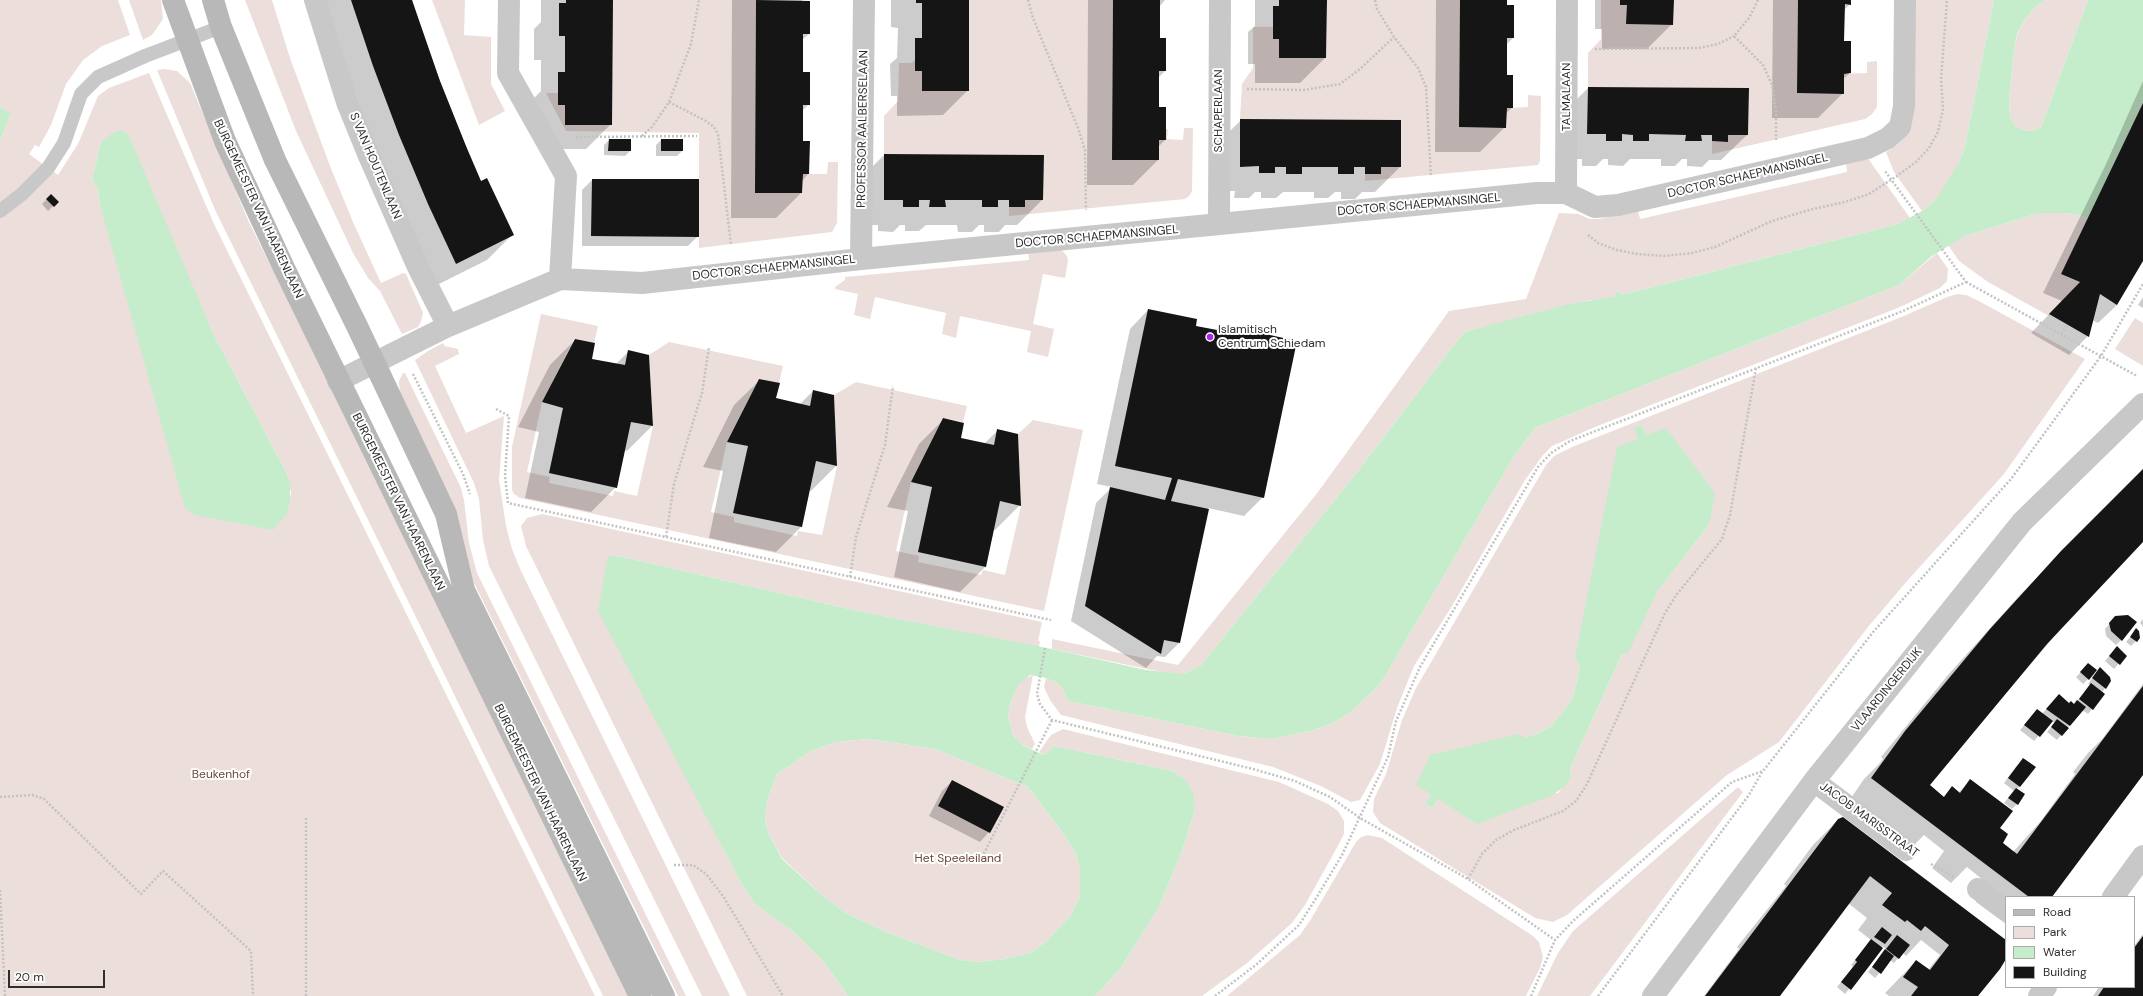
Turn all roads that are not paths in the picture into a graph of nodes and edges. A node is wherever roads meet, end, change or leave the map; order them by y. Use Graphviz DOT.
graph roads {
  1 [pos="172,0"];
  2 [pos="213,0"];
  3 [pos="315,0"];
  4 [pos="510,0"];
  5 [pos="864,0"];
  6 [pos="1220,0"];
  7 [pos="1567,0"];
  8 [pos="1905,0"];
  9 [pos="221,27"];
  10 [pos="187,40"];
  11 [pos="1566,193"];
  12 [pos="0,211"];
  13 [pos="1219,223"];
  14 [pos="861,259"];
  15 [pos="560,279"];
  16 [pos="448,326"];
  17 [pos="375,363"];
  18 [pos="338,381"];
  19 [pos="2143,404"];
  20 [pos="1814,781"];
  21 [pos="1906,850"];
  22 [pos="2143,856"];
  23 [pos="1978,889"];
  24 [pos="2114,896"];
  25 [pos="2005,909"];
  26 [pos="2045,988"];
  27 [pos="640,996"];
  28 [pos="664,996"];
  29 [pos="1653,996"];
  30 [pos="2039,996"];
  1 -- 10 [label="main road, BURGEMEESTER VAN HAARENLAAN"];
  2 -- 9 [label="main road, BURGEMEESTER VAN HAARENLAAN"];
  3 -- 16 [label="street, S VAN HOUTENLAAN"];
  4 -- 15 [label="street"];
  5 -- 14 [label="street, PROFESSOR AALBERSELAAN"];
  6 -- 13 [label="street, SCHAPERLAAN"];
  7 -- 11 [label="street, TALMALAAN"];
  8 -- 11 [label="street, DOCTOR SCHAEPMANSINGEL"];
  9 -- 10 [label="lane"];
  9 -- 17 [label="main road, BURGEMEESTER VAN HAARENLAAN"];
  10 -- 12 [label="lane"];
  10 -- 18 [label="main road, BURGEMEESTER VAN HAARENLAAN"];
  11 -- 13 [label="street, DOCTOR SCHAEPMANSINGEL"];
  13 -- 14 [label="street, DOCTOR SCHAEPMANSINGEL"];
  14 -- 15 [label="street, DOCTOR SCHAEPMANSINGEL"];
  15 -- 16 [label="street, DOCTOR SCHAEPMANSINGEL"];
  16 -- 17 [label="street, DOCTOR SCHAEPMANSINGEL"];
  17 -- 18 [label="street, DOCTOR SCHAEPMANSINGEL"];
  17 -- 28 [label="main road, BURGEMEESTER VAN HAARENLAAN"];
  18 -- 27 [label="main road, BURGEMEESTER VAN HAARENLAAN"];
  19 -- 20 [label="street, VLAARDINGERDIJK"];
  20 -- 21 [label="street, JACOB MARISSTRAAT"];
  20 -- 29 [label="street, VLAARDINGERDIJK"];
  22 -- 24 [label="street"];
  23 -- 25 [label="street"];
  26 -- 30 [label="street"];
}
